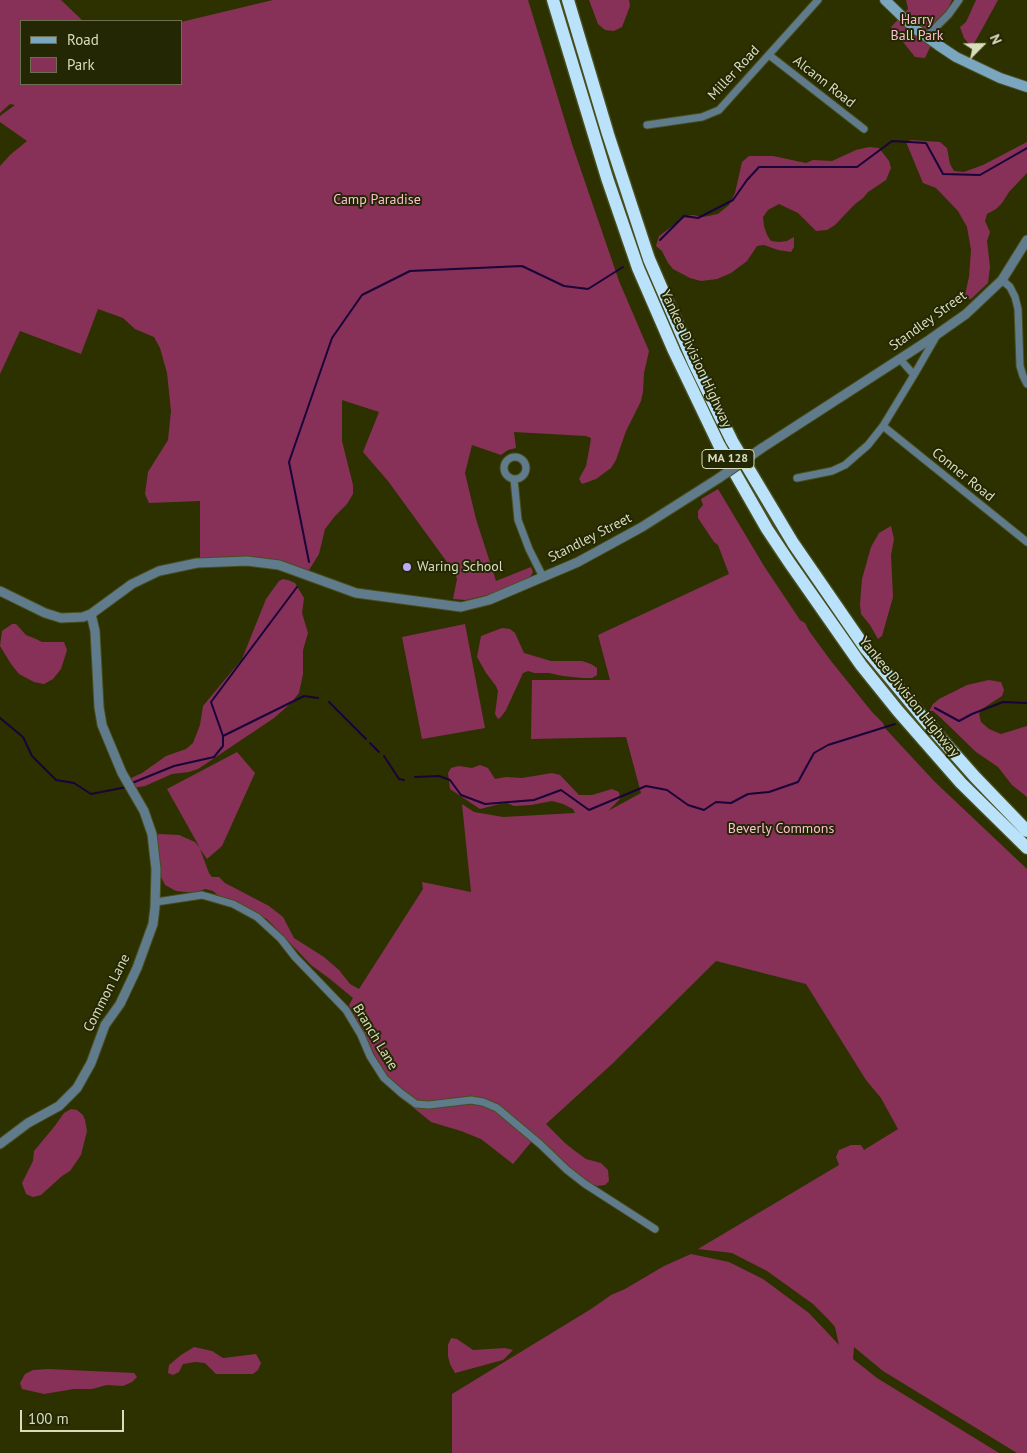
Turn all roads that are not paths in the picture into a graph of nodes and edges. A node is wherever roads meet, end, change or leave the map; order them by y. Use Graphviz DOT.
graph roads {
  1 [pos="553,0"];
  2 [pos="568,0"];
  3 [pos="818,0"];
  4 [pos="885,0"];
  5 [pos="959,0"];
  6 [pos="926,37"];
  7 [pos="768,55"];
  8 [pos="1027,87"];
  9 [pos="647,125"];
  10 [pos="864,129"];
  11 [pos="1027,240"];
  12 [pos="1002,280"];
  13 [pos="937,335"];
  14 [pos="900,359"];
  15 [pos="914,375"];
  16 [pos="1027,384"];
  17 [pos="883,426"];
  18 [pos="797,478"];
  19 [pos="514,479"];
  20 [pos="1027,542"];
  21 [pos="544,577"];
  22 [pos="0,591"];
  23 [pos="91,614"];
  24 [pos="1027,831"];
  25 [pos="1027,848"];
  26 [pos="156,902"];
  27 [pos="0,1144"];
  28 [pos="656,1229"];
  1 -- 25 [label="highway, Yankee Division Highway / MA 128"];
  2 -- 24 [label="highway, Yankee Division Highway / MA 128"];
  3 -- 7 [label="street, Miller Road"];
  4 -- 6 [label="main road"];
  5 -- 6 [label="street"];
  6 -- 8 [label="main road"];
  7 -- 9 [label="street, Miller Road"];
  7 -- 10 [label="street, Alcann Road"];
  11 -- 12 [label="street, Standley Street"];
  12 -- 13 [label="street, Standley Street"];
  12 -- 16 [label="street"];
  13 -- 14 [label="street, Standley Street"];
  13 -- 15 [label="street"];
  14 -- 15 [label="street"];
  14 -- 21 [label="street, Standley Street, bridge"];
  15 -- 17 [label="street"];
  17 -- 18 [label="street"];
  17 -- 20 [label="street, Conner Road"];
  19 -- 21 [label="street"];
  21 -- 23 [label="street, Standley Street"];
  22 -- 23 [label="street"];
  23 -- 26 [label="street, Common Lane"];
  26 -- 27 [label="street, Common Lane"];
  26 -- 28 [label="street, Branch Lane"];
}
